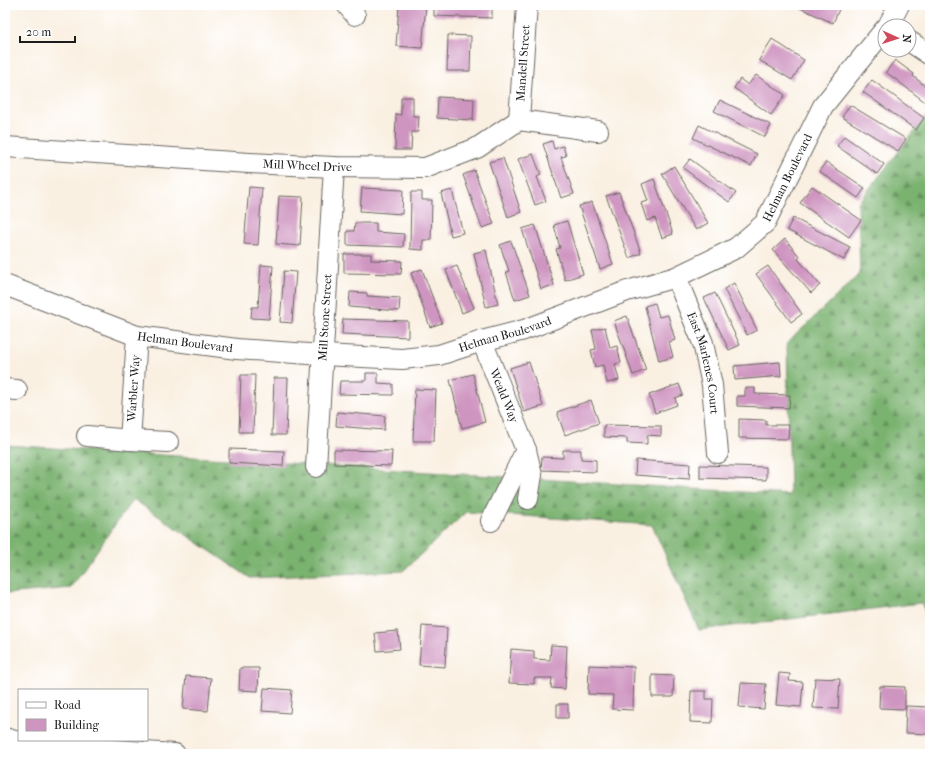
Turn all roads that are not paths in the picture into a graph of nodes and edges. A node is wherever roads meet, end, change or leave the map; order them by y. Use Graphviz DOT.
graph roads {
  1 [pos="527,5"];
  2 [pos="899,5"];
  3 [pos="892,18"];
  4 [pos="877,39"];
  5 [pos="917,46"];
  6 [pos="930,55"];
  7 [pos="519,120"];
  8 [pos="598,131"];
  9 [pos="5,147"];
  10 [pos="334,167"];
  11 [pos="676,277"];
  12 [pos="5,285"];
  13 [pos="137,336"];
  14 [pos="482,341"];
  15 [pos="323,355"];
  16 [pos="87,436"];
  17 [pos="130,440"];
  18 [pos="168,442"];
  19 [pos="526,450"];
  20 [pos="718,453"];
  21 [pos="316,467"];
  22 [pos="528,499"];
  23 [pos="491,521"];
  24 [pos="5,738"];
  25 [pos="176,754"];
  1 -- 7 [label="street, Mandell Street"];
  2 -- 3 [label="street"];
  4 -- 11 [label="street, Helman Boulevard"];
  5 -- 6 [label="street"];
  7 -- 8 [label="street"];
  7 -- 10 [label="street, Mill Wheel Drive"];
  9 -- 10 [label="street, Mill Wheel Drive"];
  10 -- 15 [label="street, Mill Stone Street"];
  11 -- 14 [label="street, Helman Boulevard"];
  11 -- 20 [label="street, East Marlenes Court"];
  12 -- 13 [label="street, Helman Boulevard"];
  13 -- 15 [label="street, Helman Boulevard"];
  13 -- 17 [label="street, Warbler Way"];
  14 -- 15 [label="street, Helman Boulevard"];
  14 -- 19 [label="street, Weald Way"];
  15 -- 21 [label="street, Mill Stone Street"];
  16 -- 17 [label="street"];
  17 -- 18 [label="street"];
  19 -- 22 [label="street, Weald Way"];
  19 -- 23 [label="street"];
  24 -- 25 [label="street"];
}
